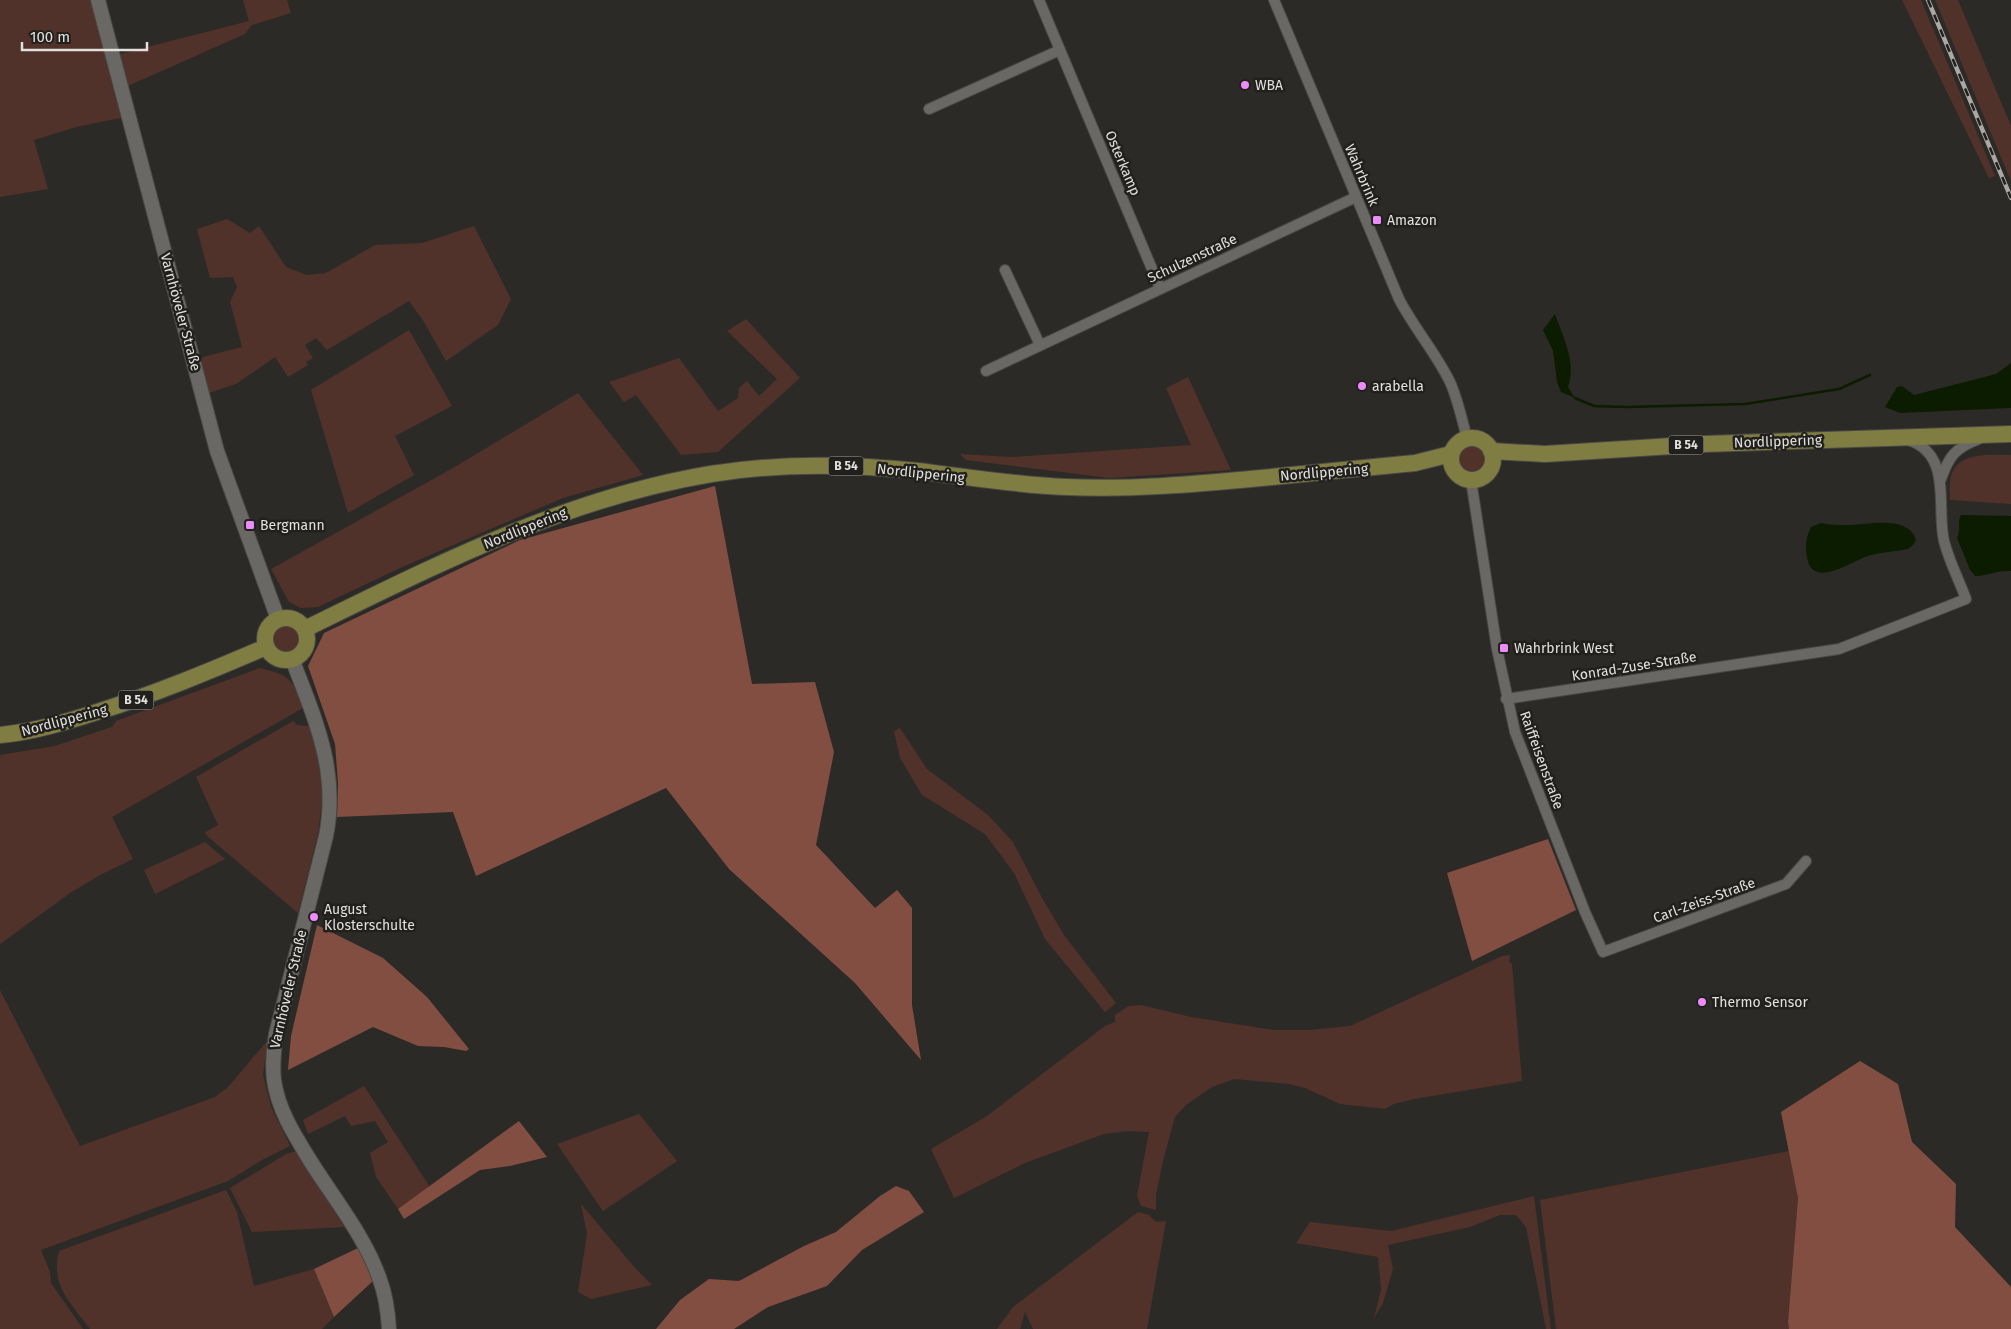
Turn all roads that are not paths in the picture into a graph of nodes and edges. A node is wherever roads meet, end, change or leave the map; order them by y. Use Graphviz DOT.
graph roads {
  1 [pos="98,0"];
  2 [pos="1039,0"];
  3 [pos="1274,0"];
  4 [pos="1060,50"];
  5 [pos="930,109"];
  6 [pos="1356,197"];
  7 [pos="1005,270"];
  8 [pos="1160,288"];
  9 [pos="1040,346"];
  10 [pos="986,371"];
  11 [pos="1994,434"];
  12 [pos="2011,434"];
  13 [pos="1898,437"];
  14 [pos="1466,438"];
  15 [pos="1492,458"];
  16 [pos="1452,461"];
  17 [pos="1940,479"];
  18 [pos="1471,480"];
  19 [pos="278,619"];
  20 [pos="305,630"];
  21 [pos="266,648"];
  22 [pos="292,659"];
  23 [pos="1506,698"];
  24 [pos="0,735"];
  25 [pos="1806,861"];
  26 [pos="1603,952"];
  27 [pos="389,1329"];
  1 -- 19 [label="street, Varnhöveler Straße"];
  2 -- 4 [label="street, Osterkamp"];
  3 -- 6 [label="street, Wahrbrink"];
  4 -- 5 [label="street"];
  4 -- 8 [label="street, Osterkamp"];
  6 -- 8 [label="street, Schulzenstraße"];
  6 -- 14 [label="street, Wahrbrink"];
  7 -- 9 [label="street"];
  8 -- 9 [label="street, Schulzenstraße"];
  9 -- 10 [label="street, Schulzenstraße"];
  11 -- 12 [label="main road, Nordlippering / B 54"];
  11 -- 13 [label="main road, Nordlippering / B 54"];
  11 -- 17 [label="street"];
  13 -- 15 [label="main road, Nordlippering / B 54"];
  13 -- 17 [label="street"];
  14 -- 15 [label="main road"];
  14 -- 16 [label="main road"];
  15 -- 18 [label="main road"];
  16 -- 18 [label="main road"];
  16 -- 20 [label="main road, Nordlippering / B 54"];
  17 -- 23 [label="street, Konrad-Zuse-Straße"];
  18 -- 23 [label="street, Raiffeisenstraße"];
  19 -- 20 [label="main road"];
  19 -- 21 [label="main road"];
  20 -- 22 [label="main road"];
  21 -- 22 [label="main road"];
  21 -- 24 [label="main road, Nordlippering / B 54"];
  22 -- 27 [label="street, Varnhöveler Straße"];
  23 -- 26 [label="street, Raiffeisenstraße"];
  25 -- 26 [label="street, Carl-Zeiss-Straße"];
}
